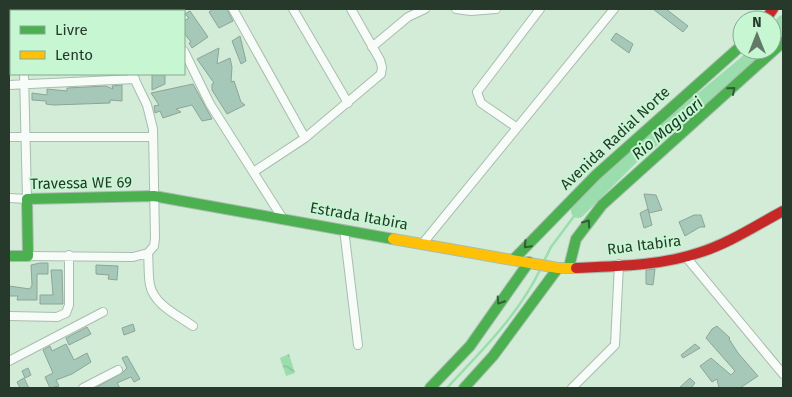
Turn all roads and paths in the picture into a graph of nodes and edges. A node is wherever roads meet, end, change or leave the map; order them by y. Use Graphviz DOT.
graph roads {
  1 [pos="233,9"];
  2 [pos="293,9"];
  3 [pos="351,9"];
  4 [pos="404,9"];
  5 [pos="421,9"];
  6 [pos="456,9"];
  7 [pos="496,9"];
  8 [pos="540,9"];
  9 [pos="614,9"];
  10 [pos="408,17"];
  11 [pos="783,42"];
  12 [pos="372,47"];
  13 [pos="185,53"];
  14 [pos="732,54"];
  15 [pos="24,75"];
  16 [pos="134,76"];
  17 [pos="24,84"];
  18 [pos="9,85"];
  19 [pos="348,103"];
  20 [pos="516,127"];
  21 [pos="9,137"];
  22 [pos="26,137"];
  23 [pos="152,137"];
  24 [pos="305,138"];
  25 [pos="255,171"];
  26 [pos="154,196"];
  27 [pos="9,198"];
  28 [pos="27,199"];
  29 [pos="783,211"];
  30 [pos="283,218"];
  31 [pos="344,229"];
  32 [pos="423,243"];
  33 [pos="148,253"];
  34 [pos="69,255"];
  35 [pos="9,256"];
  36 [pos="28,256"];
  37 [pos="686,257"];
  38 [pos="514,259"];
  39 [pos="529,262"];
  40 [pos="619,264"];
  41 [pos="564,267"];
  42 [pos="103,312"];
  43 [pos="9,316"];
  44 [pos="193,326"];
  45 [pos="358,345"];
  46 [pos="9,361"];
  47 [pos="118,370"];
  48 [pos="783,374"];
  49 [pos="83,388"];
  50 [pos="430,388"];
  51 [pos="464,388"];
  52 [pos="572,388"];
  1 -- 24 [label="street"];
  2 -- 19 [label="street"];
  3 -- 12 [label="street"];
  4 -- 10 [label="street"];
  5 -- 10 [label="street"];
  6 -- 7 [label="street"];
  8 -- 20 [label="street"];
  9 -- 20 [label="street"];
  10 -- 12 [label="street"];
  41 -- 11 [label="main road, one-way"];
  12 -- 19 [label="street"];
  13 -- 25 [label="street"];
  14 -- 38 [label="main road, Avenida Radial Norte, one-way"];
  15 -- 17 [label="street"];
  16 -- 17 [label="street"];
  16 -- 23 [label="street"];
  17 -- 18 [label="street"];
  17 -- 22 [label="street"];
  19 -- 24 [label="street"];
  20 -- 32 [label="street"];
  21 -- 22 [label="street"];
  22 -- 23 [label="street"];
  22 -- 28 [label="street"];
  23 -- 26 [label="street"];
  24 -- 25 [label="street"];
  25 -- 30 [label="street"];
  26 -- 28 [label="main road, Travessa WE 69"];
  26 -- 30 [label="main road, Estrada Itabira"];
  26 -- 33 [label="street"];
  27 -- 28 [label="street, Travessa WE 69"];
  28 -- 36 [label="main road"];
  29 -- 37 [label="main road, Rua Itabira"];
  30 -- 31 [label="main road, Estrada Itabira"];
  31 -- 32 [label="main road, Estrada Itabira"];
  31 -- 45 [label="street"];
  32 -- 38 [label="main road, Estrada Itabira"];
  33 -- 34 [label="street"];
  33 -- 44 [label="street"];
  34 -- 36 [label="street"];
  34 -- 43 [label="street"];
  35 -- 36 [label="main road"];
  37 -- 40 [label="main road, Rua Itabira"];
  37 -- 48 [label="street"];
  38 -- 39 [label="main road, Estrada Itabira"];
  39 -- 41 [label="main road, Estrada Itabira"];
  39 -- 50 [label="main road, one-way"];
  40 -- 41 [label="main road, Rua Itabira"];
  40 -- 52 [label="street"];
  41 -- 51 [label="main road"];
  42 -- 46 [label="street"];
  47 -- 49 [label="street"];
}
